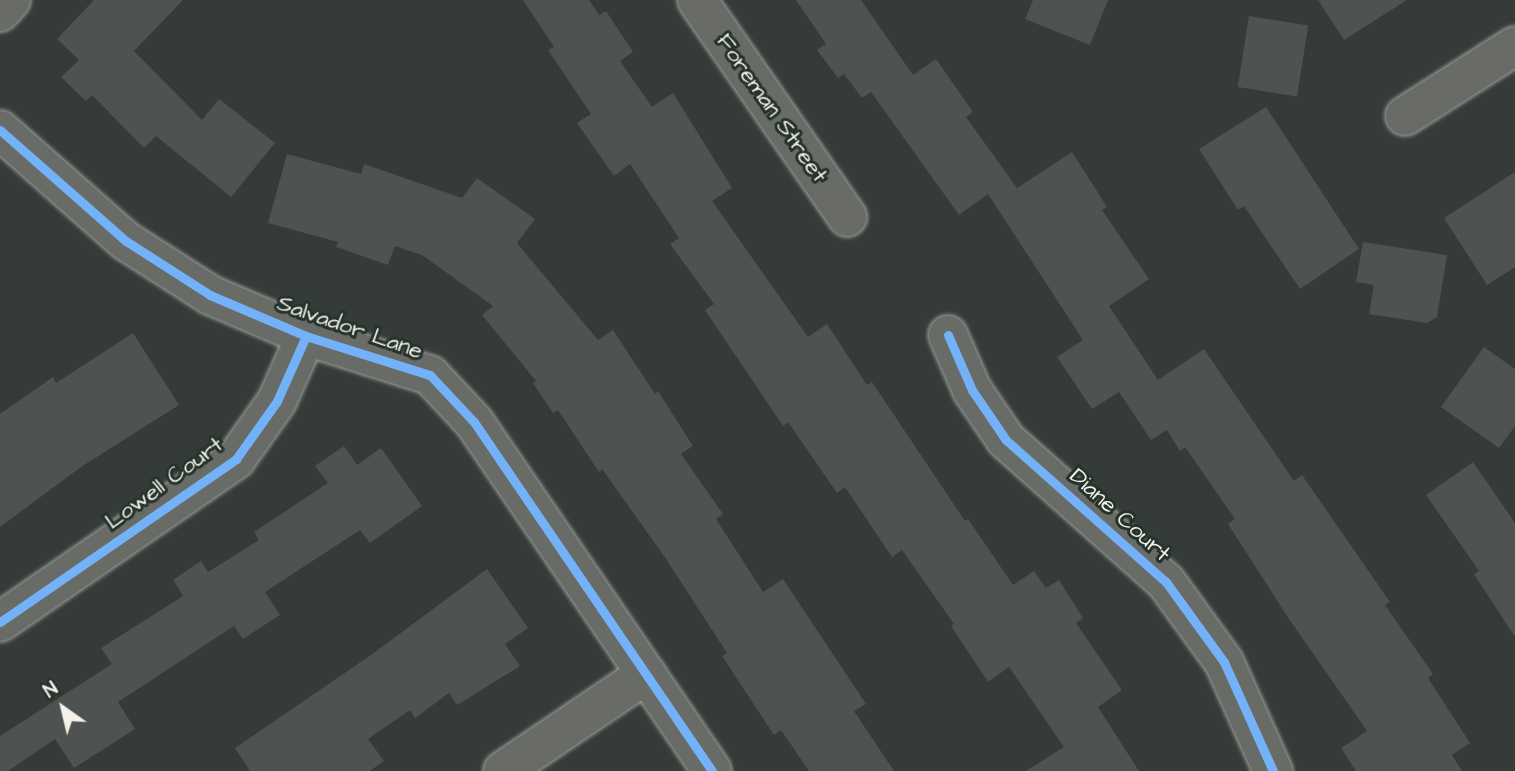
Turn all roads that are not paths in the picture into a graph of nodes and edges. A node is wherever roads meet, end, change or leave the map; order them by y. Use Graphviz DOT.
graph roads {
  1 [pos="10,0"];
  2 [pos="698,0"];
  3 [pos="0,12"];
  4 [pos="1515,46"];
  5 [pos="1405,116"];
  6 [pos="0,130"];
  7 [pos="847,217"];
  8 [pos="948,335"];
  9 [pos="306,336"];
  10 [pos="0,622"];
  11 [pos="646,674"];
  12 [pos="503,771"];
  13 [pos="712,771"];
  14 [pos="1273,771"];
  1 -- 3 [label="street"];
  2 -- 7 [label="street, Foreman Street"];
  4 -- 5 [label="street"];
  6 -- 9 [label="street, Salvador Lane"];
  8 -- 14 [label="street, Diane Court"];
  9 -- 10 [label="street, Lowell Court"];
  9 -- 11 [label="street, Salvador Lane"];
  11 -- 12 [label="street"];
  11 -- 13 [label="street, Salvador Lane"];
}
